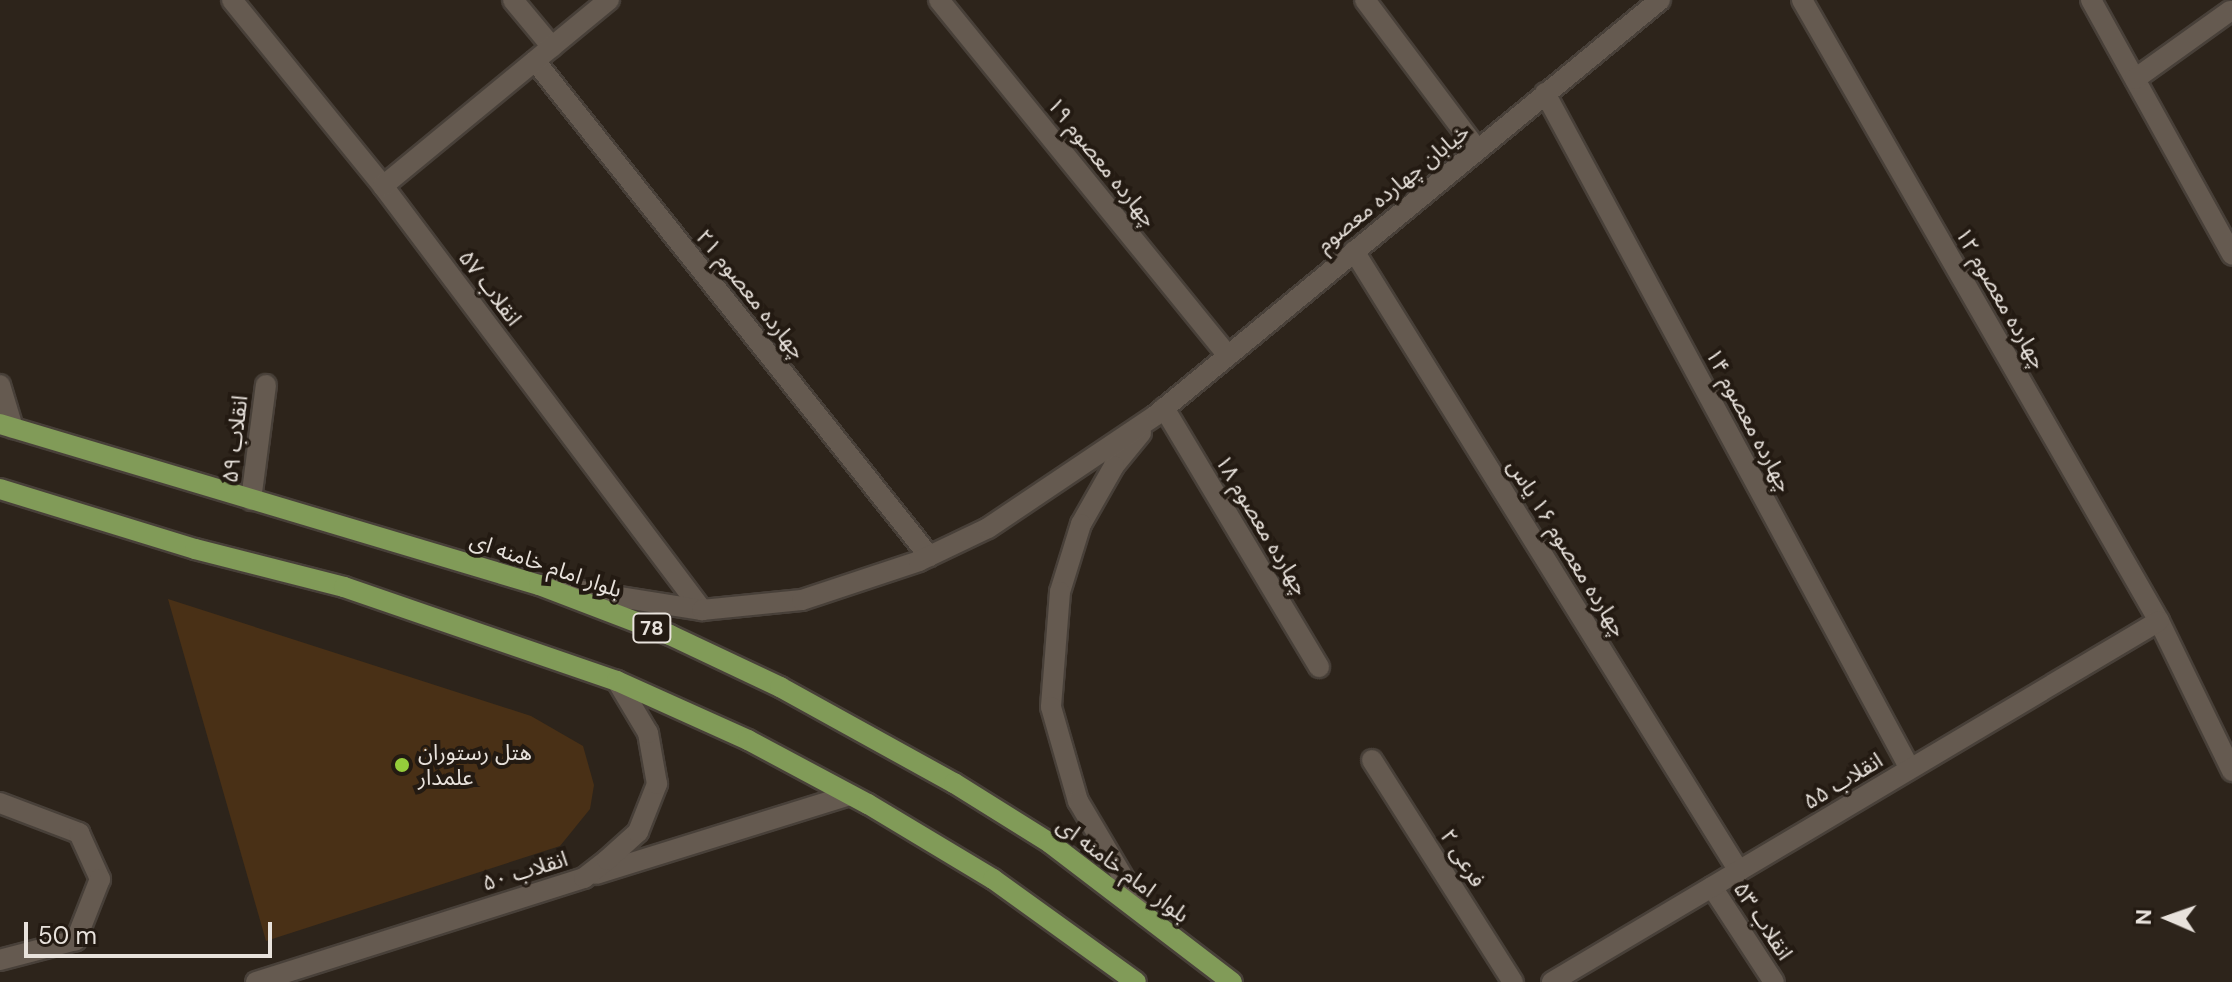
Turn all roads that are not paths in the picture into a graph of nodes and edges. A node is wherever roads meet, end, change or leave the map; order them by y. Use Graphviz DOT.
graph roads {
  1 [pos="232,0"];
  2 [pos="513,0"];
  3 [pos="609,0"];
  4 [pos="939,0"];
  5 [pos="1365,0"];
  6 [pos="1660,0"];
  7 [pos="1802,0"];
  8 [pos="2091,0"];
  9 [pos="2230,11"];
  10 [pos="552,47"];
  11 [pos="535,61"];
  12 [pos="2135,79"];
  13 [pos="1545,93"];
  14 [pos="1477,149"];
  15 [pos="383,186"];
  16 [pos="2224,218"];
  17 [pos="1354,251"];
  18 [pos="2232,254"];
  19 [pos="1228,355"];
  20 [pos="0,385"];
  21 [pos="266,385"];
  22 [pos="1160,411"];
  23 [pos="7,426"];
  24 [pos="0,489"];
  25 [pos="251,500"];
  26 [pos="929,556"];
  27 [pos="539,585"];
  28 [pos="702,610"];
  29 [pos="2159,621"];
  30 [pos="1319,667"];
  31 [pos="617,681"];
  32 [pos="1372,760"];
  33 [pos="1910,769"];
  34 [pos="2232,771"];
  35 [pos="850,795"];
  36 [pos="0,803"];
  37 [pos="1739,871"];
  38 [pos="584,878"];
  39 [pos="1712,887"];
  40 [pos="1148,919"];
  41 [pos="0,960"];
  42 [pos="256,982"];
  43 [pos="1136,982"];
  44 [pos="1232,982"];
  45 [pos="1513,982"];
  46 [pos="1552,982"];
  47 [pos="1774,982"];
  1 -- 15 [label="street, انقلاب ۵۷"];
  2 -- 10 [label="street"];
  3 -- 10 [label="street"];
  4 -- 19 [label="street, چهارده معصوم ۱۹"];
  5 -- 14 [label="street"];
  6 -- 13 [label="street, خیابان چهارده معصوم"];
  7 -- 29 [label="street, چهارده معصوم ۱۲"];
  8 -- 12 [label="street"];
  9 -- 12 [label="street"];
  10 -- 11 [label="street"];
  11 -- 15 [label="street"];
  11 -- 26 [label="street, چهارده معصوم ۲۱"];
  12 -- 16 [label="street"];
  13 -- 14 [label="street, خیابان چهارده معصوم"];
  13 -- 33 [label="street, چهارده معصوم ۱۴"];
  14 -- 17 [label="street, خیابان چهارده معصوم"];
  15 -- 28 [label="street, انقلاب ۵۷"];
  16 -- 18 [label="street"];
  17 -- 19 [label="street, خیابان چهارده معصوم"];
  17 -- 37 [label="street, چهارده معصوم ۱۶ یاس"];
  19 -- 22 [label="street, خیابان چهارده معصوم"];
  20 -- 23 [label="street"];
  21 -- 25 [label="street, انقلاب ۵۹"];
  22 -- 26 [label="street"];
  22 -- 30 [label="street, چهارده معصوم ۱۸"];
  22 -- 40 [label="street"];
  23 -- 25 [label="main road, بلوار امام خامنه ای / 78"];
  24 -- 31 [label="main road"];
  25 -- 27 [label="main road, بلوار امام خامنه ای / 78"];
  26 -- 28 [label="street"];
  27 -- 28 [label="street"];
  27 -- 40 [label="main road, بلوار امام خامنه ای / 78"];
  29 -- 33 [label="street, انقلاب ۵۵"];
  29 -- 34 [label="street, چهارده معصوم ۱۲"];
  31 -- 35 [label="main road"];
  31 -- 38 [label="street, انقلاب ۵۰"];
  32 -- 45 [label="street, فرعی ۲"];
  33 -- 37 [label="street, انقلاب ۵۵"];
  35 -- 38 [label="street"];
  35 -- 43 [label="main road"];
  36 -- 41 [label="street"];
  37 -- 39 [label="street, انقلاب ۵۵"];
  38 -- 42 [label="street, انقلاب ۵۰"];
  39 -- 46 [label="street, انقلاب ۵۵"];
  39 -- 47 [label="street, انقلاب ۵۳"];
  40 -- 44 [label="main road, بلوار امام خامنه ای / 78"];
}
